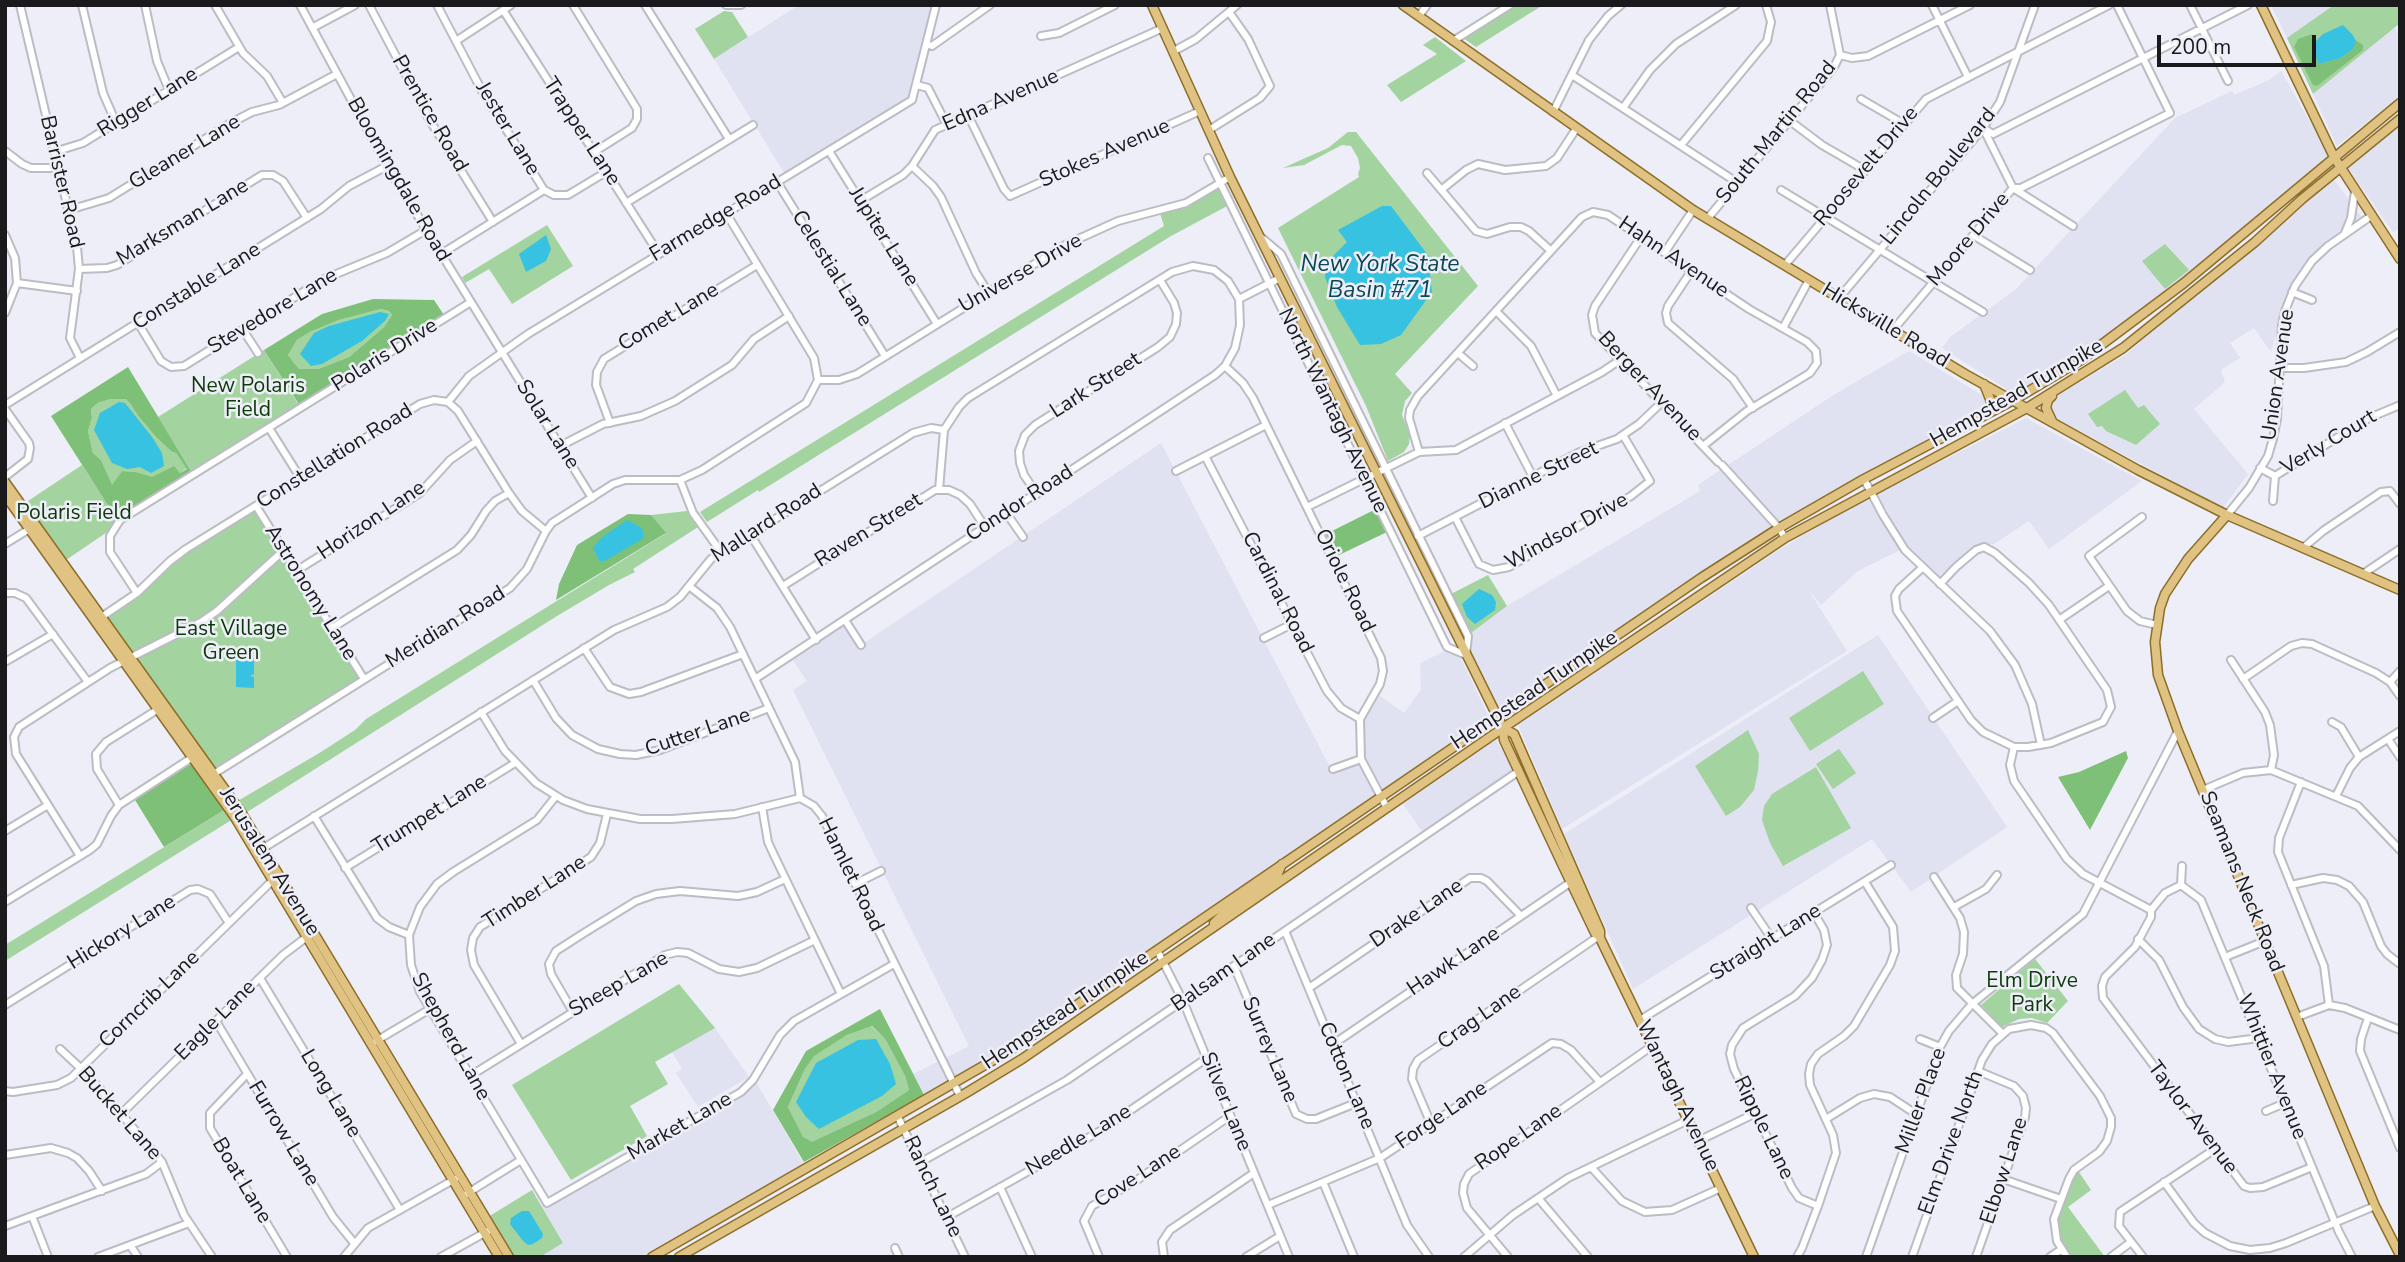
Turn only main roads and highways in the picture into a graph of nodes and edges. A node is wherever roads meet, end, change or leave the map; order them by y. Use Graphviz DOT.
graph roads {
  1 [pos="1152,5"];
  2 [pos="1403,5"];
  3 [pos="2261,5"];
  4 [pos="2400,103"];
  5 [pos="2400,119"];
  6 [pos="2334,157"];
  7 [pos="2340,167"];
  8 [pos="2400,259"];
  9 [pos="1984,384"];
  10 [pos="2064,386"];
  11 [pos="2014,400"];
  12 [pos="2027,408"];
  13 [pos="1984,416"];
  14 [pos="2054,423"];
  15 [pos="5,482"];
  16 [pos="5,495"];
  17 [pos="2227,515"];
  18 [pos="32,527"];
  19 [pos="2400,590"];
  20 [pos="1498,716"];
  21 [pos="1503,728"];
  22 [pos="1282,864"];
  23 [pos="1289,875"];
  24 [pos="1574,881"];
  25 [pos="1205,933"];
  26 [pos="488,1231"];
  27 [pos="2400,1255"];
  28 [pos="499,1257"];
  29 [pos="509,1257"];
  30 [pos="652,1257"];
  31 [pos="679,1257"];
  32 [pos="1754,1257"];
  1 -- 20 [label="main road, North Wantagh Avenue"];
  2 -- 9 [label="main road, Hicksville Road"];
  3 -- 6 [label="main road"];
  4 -- 6 [label="main road, Hempstead Turnpike"];
  5 -- 7 [label="main road, Hempstead Turnpike"];
  6 -- 7 [label="main road"];
  6 -- 11 [label="main road, Hempstead Turnpike"];
  7 -- 8 [label="main road"];
  7 -- 10 [label="main road, Hempstead Turnpike"];
  9 -- 11 [label="main road, Hicksville Road"];
  9 -- 13 [label="main road"];
  10 -- 12 [label="main road, Hempstead Turnpike"];
  10 -- 14 [label="main road"];
  11 -- 12 [label="main road, Hicksville Road"];
  11 -- 13 [label="main road, Hempstead Turnpike"];
  12 -- 14 [label="main road, Hicksville Road"];
  12 -- 21 [label="main road, Hempstead Turnpike"];
  13 -- 20 [label="main road, Hempstead Turnpike"];
  14 -- 17 [label="main road, Hicksville Road"];
  15 -- 18 [label="main road, Jerusalem Avenue"];
  16 -- 18 [label="main road, Jerusalem Avenue"];
  17 -- 19 [label="main road, Hicksville Road"];
  17 -- 27 [label="main road, Seamans Neck Road"];
  18 -- 26 [label="main road, Jerusalem Avenue"];
  20 -- 21 [label="main road, Wantagh Avenue"];
  20 -- 22 [label="main road, Hempstead Turnpike"];
  21 -- 23 [label="main road, Hempstead Turnpike"];
  21 -- 24 [label="main road, Wantagh Avenue"];
  21 -- 24 [label="main road, Wantagh Avenue"];
  22 -- 23 [label="main road"];
  22 -- 25 [label="main road"];
  22 -- 30 [label="main road, Hempstead Turnpike"];
  23 -- 25 [label="main road, Hempstead Turnpike"];
  24 -- 32 [label="main road, Wantagh Avenue"];
  25 -- 31 [label="main road, Hempstead Turnpike"];
  26 -- 28 [label="main road, Jerusalem Avenue"];
  26 -- 29 [label="main road, Jerusalem Avenue"];
}
